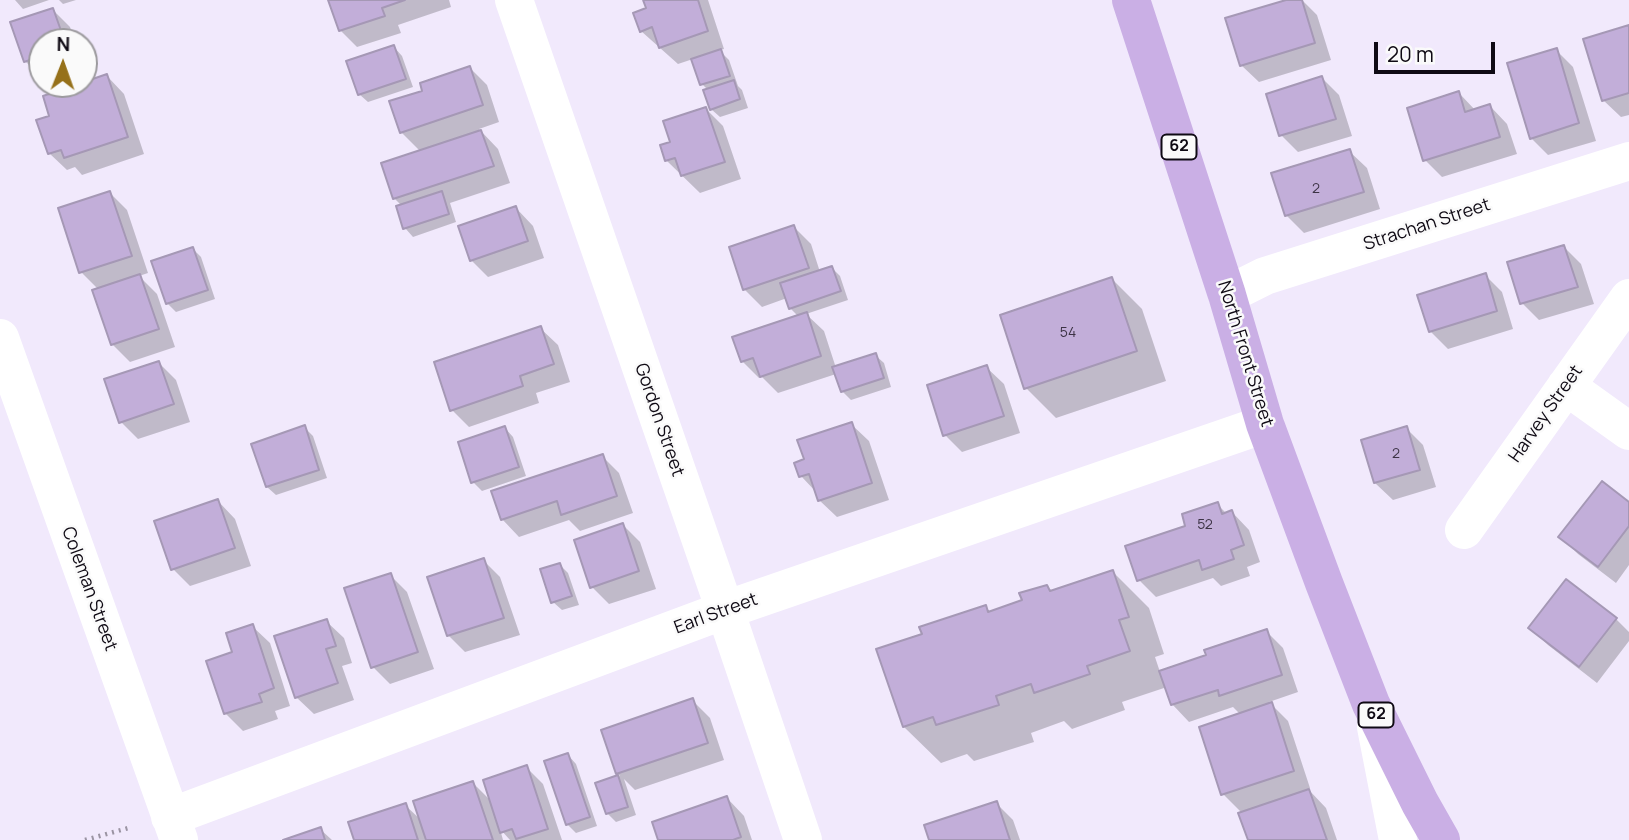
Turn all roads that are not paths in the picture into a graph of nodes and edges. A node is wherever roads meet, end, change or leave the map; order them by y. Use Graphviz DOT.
graph roads {
  1 [pos="514,0"];
  2 [pos="1131,0"];
  3 [pos="1629,161"];
  4 [pos="1227,295"];
  5 [pos="1629,298"];
  6 [pos="0,338"];
  7 [pos="1566,386"];
  8 [pos="1265,424"];
  9 [pos="1629,431"];
  10 [pos="1464,530"];
  11 [pos="725,610"];
  12 [pos="1371,704"];
  13 [pos="174,828"];
  14 [pos="803,840"];
  15 [pos="1398,840"];
  16 [pos="1441,840"];
  1 -- 11 [label="street, Gordon Street"];
  2 -- 4 [label="main road, North Front Street / 62"];
  3 -- 4 [label="street, Strachan Street"];
  4 -- 8 [label="main road, North Front Street / 62"];
  5 -- 7 [label="street, Harvey Street"];
  6 -- 13 [label="street, Coleman Street"];
  7 -- 9 [label="street"];
  7 -- 10 [label="street, Harvey Street"];
  8 -- 11 [label="street, Earl Street"];
  8 -- 12 [label="main road, North Front Street / 62"];
  11 -- 13 [label="street, Earl Street"];
  11 -- 14 [label="street, Gordon Street"];
  12 -- 15 [label="street, North Front Street"];
  12 -- 16 [label="main road, North Front Street / 62"];
}
